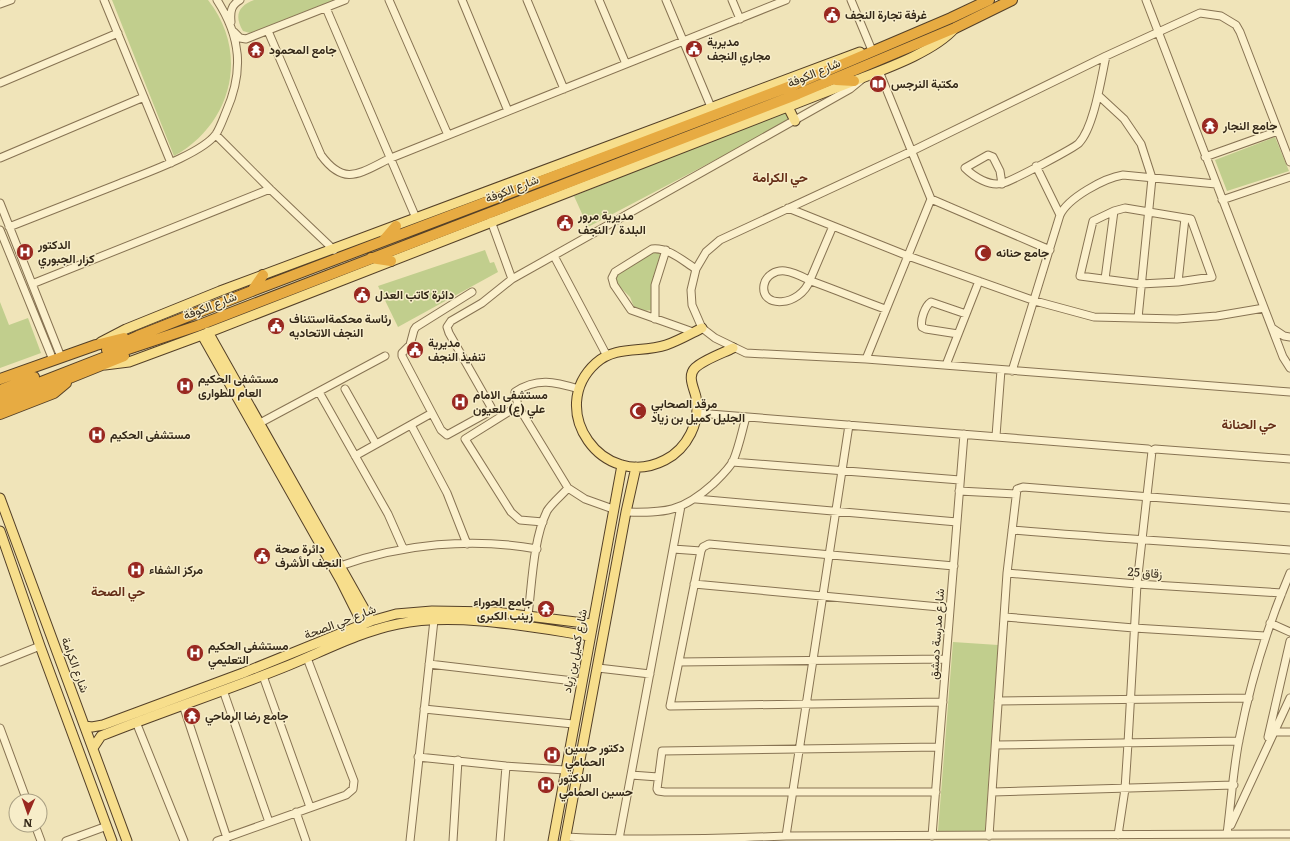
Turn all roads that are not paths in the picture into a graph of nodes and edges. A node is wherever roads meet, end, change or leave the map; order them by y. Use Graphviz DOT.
graph roads {
  1 [pos="10,0"];
  2 [pos="104,0"];
  3 [pos="217,0"];
  4 [pos="240,0"];
  5 [pos="346,0"];
  6 [pos="388,0"];
  7 [pos="462,0"];
  8 [pos="527,0"];
  9 [pos="599,0"];
  10 [pos="666,0"];
  11 [pos="732,0"];
  12 [pos="786,0"];
  13 [pos="850,0"];
  14 [pos="989,0"];
  15 [pos="1012,0"];
  16 [pos="1146,0"];
  17 [pos="0,4"];
  18 [pos="326,8"];
  19 [pos="740,19"];
  20 [pos="953,23"];
  21 [pos="231,27"];
  22 [pos="268,31"];
  23 [pos="1157,32"];
  24 [pos="118,33"];
  25 [pos="683,41"];
  26 [pos="871,48"];
  27 [pos="1106,56"];
  28 [pos="626,64"];
  29 [pos="879,71"];
  30 [pos="859,79"];
  31 [pos="832,80"];
  32 [pos="780,82"];
  33 [pos="0,83"];
  34 [pos="796,84"];
  35 [pos="564,89"];
  36 [pos="1098,95"];
  37 [pos="144,97"];
  38 [pos="711,107"];
  39 [pos="788,107"];
  40 [pos="508,112"];
  41 [pos="795,121"];
  42 [pos="1278,131"];
  43 [pos="216,135"];
  44 [pos="448,135"];
  45 [pos="646,142"];
  46 [pos="1288,148"];
  47 [pos="912,151"];
  48 [pos="1206,157"];
  49 [pos="0,158"];
  50 [pos="391,158"];
  51 [pos="1290,162"];
  52 [pos="171,163"];
  53 [pos="640,164"];
  54 [pos="1036,166"];
  55 [pos="1290,177"];
  56 [pos="1152,178"];
  57 [pos="1002,184"];
  58 [pos="1216,184"];
  59 [pos="270,189"];
  60 [pos="931,199"];
  61 [pos="1222,200"];
  62 [pos="0,204"];
  63 [pos="788,208"];
  64 [pos="1114,211"];
  65 [pos="1147,212"];
  66 [pos="1060,215"];
  67 [pos="416,218"];
  68 [pos="1185,218"];
  69 [pos="491,221"];
  70 [pos="396,226"];
  71 [pos="833,226"];
  72 [pos="9,227"];
  73 [pos="0,230"];
  74 [pos="383,242"];
  75 [pos="334,250"];
  76 [pos="666,250"];
  77 [pos="1050,250"];
  78 [pos="554,256"];
  79 [pos="908,256"];
  80 [pos="370,258"];
  81 [pos="392,261"];
  82 [pos="696,269"];
  83 [pos="263,275"];
  84 [pos="512,278"];
  85 [pos="1105,279"];
  86 [pos="810,280"];
  87 [pos="979,281"];
  88 [pos="1178,282"];
  89 [pos="32,284"];
  90 [pos="1141,284"];
  91 [pos="252,291"];
  92 [pos="472,292"];
  93 [pos="1035,301"];
  94 [pos="1264,308"];
  95 [pos="885,310"];
  96 [pos="966,314"];
  97 [pos="1138,318"];
  98 [pos="655,319"];
  99 [pos="702,328"];
  100 [pos="1272,328"];
  101 [pos="693,332"];
  102 [pos="205,334"];
  103 [pos="958,334"];
  104 [pos="138,336"];
  105 [pos="1290,337"];
  106 [pos="96,345"];
  107 [pos="143,345"];
  108 [pos="733,348"];
  109 [pos="385,356"];
  110 [pos="606,356"];
  111 [pos="57,359"];
  112 [pos="866,359"];
  113 [pos="105,365"];
  114 [pos="946,365"];
  115 [pos="1290,368"];
  116 [pos="1001,370"];
  117 [pos="1012,371"];
  118 [pos="0,379"];
  119 [pos="69,379"];
  120 [pos="16,388"];
  121 [pos="345,389"];
  122 [pos="579,389"];
  123 [pos="0,390"];
  124 [pos="1288,391"];
  125 [pos="319,392"];
  126 [pos="0,398"];
  127 [pos="0,406"];
  128 [pos="518,406"];
  129 [pos="432,413"];
  130 [pos="697,413"];
  131 [pos="0,414"];
  132 [pos="746,417"];
  133 [pos="260,423"];
  134 [pos="411,425"];
  135 [pos="849,425"];
  136 [pos="964,434"];
  137 [pos="996,436"];
  138 [pos="376,444"];
  139 [pos="1148,449"];
  140 [pos="355,456"];
  141 [pos="1290,459"];
  142 [pos="732,462"];
  143 [pos="622,465"];
  144 [pos="636,467"];
  145 [pos="842,471"];
  146 [pos="960,480"];
  147 [pos="568,488"];
  148 [pos="959,491"];
  149 [pos="1016,494"];
  150 [pos="1148,497"];
  151 [pos="0,498"];
  152 [pos="696,500"];
  153 [pos="681,506"];
  154 [pos="1290,508"];
  155 [pos="613,510"];
  156 [pos="626,512"];
  157 [pos="836,513"];
  158 [pos="543,522"];
  159 [pos="957,522"];
  160 [pos="1012,530"];
  161 [pos="0,531"];
  162 [pos="15,539"];
  163 [pos="1143,539"];
  164 [pos="467,544"];
  165 [pos="5,545"];
  166 [pos="403,548"];
  167 [pos="537,549"];
  168 [pos="673,549"];
  169 [pos="1290,550"];
  170 [pos="701,551"];
  171 [pos="829,556"];
  172 [pos="25,565"];
  173 [pos="340,566"];
  174 [pos="954,566"];
  175 [pos="604,568"];
  176 [pos="13,569"];
  177 [pos="615,572"];
  178 [pos="1007,573"];
  179 [pos="1290,573"];
  180 [pos="346,583"];
  181 [pos="694,584"];
  182 [pos="1137,584"];
  183 [pos="600,589"];
  184 [pos="611,592"];
  185 [pos="1282,593"];
  186 [pos="823,596"];
  187 [pos="950,608"];
  188 [pos="496,612"];
  189 [pos="512,613"];
  190 [pos="528,615"];
  191 [pos="1005,617"];
  192 [pos="434,620"];
  193 [pos="492,622"];
  194 [pos="367,623"];
  195 [pos="1270,623"];
  196 [pos="509,624"];
  197 [pos="592,624"];
  198 [pos="1134,628"];
  199 [pos="1290,632"];
  200 [pos="590,636"];
  201 [pos="1265,636"];
  202 [pos="1290,641"];
  203 [pos="40,646"];
  204 [pos="308,658"];
  205 [pos="946,659"];
  206 [pos="813,661"];
  207 [pos="0,662"];
  208 [pos="679,662"];
  209 [pos="429,664"];
  210 [pos="598,668"];
  211 [pos="650,674"];
  212 [pos="263,676"];
  213 [pos="245,677"];
  214 [pos="234,682"];
  215 [pos="582,682"];
  216 [pos="223,690"];
  217 [pos="1249,698"];
  218 [pos="1290,698"];
  219 [pos="1131,699"];
  220 [pos="998,701"];
  221 [pos="943,702"];
  222 [pos="806,704"];
  223 [pos="182,705"];
  224 [pos="424,709"];
  225 [pos="136,722"];
  226 [pos="573,724"];
  227 [pos="85,726"];
  228 [pos="0,728"];
  229 [pos="1274,732"];
  230 [pos="1290,732"];
  231 [pos="1239,741"];
  232 [pos="1128,743"];
  233 [pos="996,745"];
  234 [pos="940,747"];
  235 [pos="93,748"];
  236 [pos="800,748"];
  237 [pos="1265,749"];
  238 [pos="418,757"];
  239 [pos="458,760"];
  240 [pos="506,766"];
  241 [pos="565,770"];
  242 [pos="631,775"];
  243 [pos="658,777"];
  244 [pos="1234,785"];
  245 [pos="1125,789"];
  246 [pos="936,792"];
  247 [pos="993,792"];
  248 [pos="23,793"];
  249 [pos="793,793"];
  250 [pos="310,807"];
  251 [pos="296,812"];
  252 [pos="269,822"];
  253 [pos="107,826"];
  254 [pos="1226,834"];
  255 [pos="1290,834"];
  256 [pos="1118,835"];
  257 [pos="786,836"];
  258 [pos="932,836"];
  259 [pos="989,836"];
  260 [pos="227,838"];
  261 [pos="1071,838"];
  262 [pos="1085,838"];
  263 [pos="565,839"];
  264 [pos="619,839"];
  265 [pos="730,840"];
  266 [pos="66,841"];
  267 [pos="112,841"];
  268 [pos="127,841"];
  269 [pos="184,841"];
  270 [pos="217,841"];
  271 [pos="306,841"];
  272 [pos="410,841"];
  273 [pos="453,841"];
  274 [pos="500,841"];
  275 [pos="553,841"];
  1 -- 17 [label="street"];
  2 -- 24 [label="street"];
  3 -- 21 [label="street"];
  4 -- 21 [label="street"];
  5 -- 18 [label="street"];
  6 -- 44 [label="street"];
  7 -- 40 [label="street"];
  8 -- 35 [label="street"];
  9 -- 28 [label="street"];
  10 -- 25 [label="street"];
  11 -- 19 [label="street"];
  12 -- 19 [label="street"];
  13 -- 26 [label="street"];
  14 -- 20 [label="highway, شارع الكوفة"];
  15 -- 20 [label="highway, شارع الكوفة"];
  16 -- 23 [label="street"];
  18 -- 22 [label="street"];
  18 -- 50 [label="street"];
  19 -- 25 [label="street"];
  20 -- 26 [label="main road"];
  20 -- 29 [label="main road"];
  20 -- 31 [label="highway, شارع الكوفة"];
  20 -- 34 [label="highway, شارع الكوفة"];
  21 -- 22 [label="street"];
  21 -- 43 [label="street"];
  22 -- 50 [label="street"];
  23 -- 27 [label="street"];
  23 -- 42 [label="street"];
  23 -- 48 [label="street"];
  24 -- 33 [label="street"];
  24 -- 37 [label="street"];
  25 -- 28 [label="street"];
  25 -- 38 [label="street"];
  26 -- 32 [label="main road"];
  27 -- 36 [label="street"];
  27 -- 47 [label="street"];
  28 -- 35 [label="street"];
  29 -- 30 [label="main road"];
  29 -- 47 [label="street"];
  30 -- 31 [label="highway"];
  30 -- 39 [label="main road"];
  30 -- 41 [label="street"];
  31 -- 45 [label="highway, شارع الكوفة"];
  32 -- 34 [label="highway"];
  32 -- 38 [label="main road"];
  34 -- 45 [label="highway, شارع الكوفة"];
  35 -- 40 [label="street"];
  36 -- 54 [label="street"];
  36 -- 56 [label="street"];
  37 -- 49 [label="street"];
  37 -- 52 [label="street"];
  38 -- 45 [label="main road"];
  39 -- 41 [label="main road"];
  39 -- 53 [label="main road"];
  40 -- 44 [label="street"];
  41 -- 78 [label="street"];
  42 -- 46 [label="street"];
  42 -- 48 [label="street"];
  43 -- 52 [label="street"];
  43 -- 59 [label="street"];
  44 -- 50 [label="street"];
  45 -- 53 [label="highway"];
  45 -- 67 [label="main road"];
  45 -- 74 [label="highway, شارع الكوفة"];
  45 -- 80 [label="highway, شارع الكوفة"];
  46 -- 51 [label="street"];
  47 -- 60 [label="street"];
  47 -- 63 [label="street"];
  48 -- 58 [label="street"];
  50 -- 67 [label="street"];
  52 -- 72 [label="street"];
  53 -- 69 [label="main road"];
  54 -- 57 [label="street"];
  54 -- 66 [label="street"];
  55 -- 61 [label="street"];
  56 -- 58 [label="street"];
  56 -- 65 [label="street"];
  56 -- 66 [label="street"];
  57 -- 57 [label="street"];
  58 -- 61 [label="street"];
  59 -- 75 [label="street"];
  59 -- 89 [label="street"];
  60 -- 77 [label="street"];
  60 -- 79 [label="street"];
  61 -- 94 [label="street"];
  62 -- 72 [label="street"];
  63 -- 71 [label="street"];
  63 -- 82 [label="street"];
  64 -- 65 [label="street"];
  64 -- 85 [label="street"];
  64 -- 85 [label="street"];
  65 -- 68 [label="street"];
  65 -- 90 [label="street"];
  66 -- 77 [label="street"];
  67 -- 70 [label="main road"];
  68 -- 88 [label="street"];
  68 -- 88 [label="street"];
  69 -- 81 [label="main road"];
  69 -- 84 [label="street"];
  70 -- 74 [label="highway"];
  70 -- 75 [label="main road"];
  71 -- 79 [label="street"];
  71 -- 86 [label="street"];
  72 -- 89 [label="street"];
  73 -- 111 [label="street"];
  74 -- 91 [label="highway, شارع الكوفة"];
  75 -- 83 [label="main road"];
  76 -- 82 [label="street"];
  76 -- 98 [label="street"];
  76 -- 98 [label="street"];
  77 -- 93 [label="street"];
  78 -- 84 [label="street"];
  78 -- 110 [label="street"];
  79 -- 87 [label="street"];
  79 -- 95 [label="street"];
  80 -- 81 [label="highway"];
  80 -- 107 [label="highway, شارع الكوفة"];
  81 -- 102 [label="main road"];
  82 -- 99 [label="street"];
  83 -- 91 [label="highway"];
  83 -- 106 [label="main road"];
  84 -- 129 [label="street"];
  85 -- 90 [label="street"];
  86 -- 86 [label="street"];
  86 -- 95 [label="street"];
  87 -- 93 [label="street"];
  87 -- 96 [label="street"];
  88 -- 90 [label="street"];
  89 -- 111 [label="street"];
  90 -- 97 [label="street"];
  91 -- 104 [label="highway, شارع الكوفة"];
  92 -- 129 [label="street"];
  93 -- 97 [label="street"];
  93 -- 117 [label="street"];
  94 -- 97 [label="street"];
  94 -- 100 [label="street"];
  95 -- 112 [label="street"];
  96 -- 103 [label="street"];
  96 -- 103 [label="street"];
  98 -- 101 [label="street"];
  99 -- 101 [label="main road"];
  99 -- 108 [label="street"];
  100 -- 105 [label="street"];
  100 -- 115 [label="street"];
  101 -- 110 [label="main road"];
  102 -- 113 [label="main road"];
  102 -- 133 [label="main road"];
  102 -- 180 [label="main road"];
  103 -- 114 [label="street"];
  104 -- 106 [label="highway"];
  104 -- 120 [label="highway, شارع الكوفة"];
  106 -- 111 [label="highway"];
  107 -- 113 [label="highway"];
  107 -- 120 [label="highway, شارع الكوفة"];
  108 -- 112 [label="street"];
  108 -- 130 [label="main road"];
  109 -- 125 [label="street"];
  110 -- 122 [label="main road"];
  111 -- 118 [label="highway"];
  112 -- 114 [label="street"];
  113 -- 119 [label="highway"];
  114 -- 116 [label="street"];
  116 -- 117 [label="street"];
  116 -- 137 [label="street"];
  117 -- 124 [label="street"];
  119 -- 127 [label="highway"];
  119 -- 131 [label="highway"];
  120 -- 123 [label="highway"];
  120 -- 126 [label="highway"];
  121 -- 138 [label="street"];
  122 -- 128 [label="street"];
  122 -- 143 [label="main road"];
  125 -- 133 [label="street"];
  125 -- 140 [label="street"];
  128 -- 147 [label="street"];
  128 -- 158 [label="street"];
  129 -- 134 [label="street"];
  130 -- 132 [label="street"];
  130 -- 144 [label="main road"];
  132 -- 135 [label="street"];
  132 -- 142 [label="street"];
  133 -- 173 [label="main road"];
  134 -- 138 [label="street"];
  134 -- 164 [label="street"];
  135 -- 136 [label="street"];
  135 -- 145 [label="street"];
  136 -- 137 [label="street"];
  136 -- 146 [label="street, شارع مدرسة دمشق"];
  137 -- 139 [label="street"];
  138 -- 140 [label="street"];
  140 -- 166 [label="street"];
  141 -- 150 [label="street"];
  142 -- 145 [label="street"];
  142 -- 152 [label="street"];
  143 -- 144 [label="main road"];
  143 -- 155 [label="main road, شارع كميل بن زياد"];
  144 -- 156 [label="main road, شارع كميل بن زياد"];
  145 -- 146 [label="street"];
  145 -- 157 [label="street"];
  146 -- 148 [label="street, شارع مدرسة دمشق"];
  147 -- 155 [label="street"];
  147 -- 158 [label="street"];
  148 -- 149 [label="street"];
  148 -- 159 [label="street, شارع مدرسة دمشق"];
  149 -- 150 [label="street"];
  149 -- 160 [label="street"];
  150 -- 154 [label="street"];
  150 -- 163 [label="street"];
  151 -- 162 [label="main road, شارع الكرامة"];
  152 -- 153 [label="street"];
  152 -- 157 [label="street"];
  153 -- 156 [label="street"];
  153 -- 168 [label="street"];
  155 -- 175 [label="main road, شارع كميل بن زياد"];
  156 -- 177 [label="main road, شارع كميل بن زياد"];
  157 -- 159 [label="street"];
  157 -- 171 [label="street"];
  158 -- 167 [label="street"];
  159 -- 174 [label="street, شارع مدرسة دمشق"];
  160 -- 163 [label="street"];
  160 -- 178 [label="street"];
  161 -- 165 [label="main road"];
  162 -- 165 [label="main road"];
  162 -- 172 [label="main road, شارع الكرامة"];
  163 -- 169 [label="street"];
  163 -- 182 [label="street"];
  164 -- 166 [label="street"];
  164 -- 167 [label="street"];
  165 -- 176 [label="main road"];
  166 -- 173 [label="street"];
  167 -- 190 [label="street"];
  168 -- 170 [label="street"];
  168 -- 211 [label="street"];
  170 -- 171 [label="street"];
  170 -- 181 [label="street"];
  171 -- 174 [label="street"];
  171 -- 186 [label="street"];
  172 -- 176 [label="main road"];
  172 -- 227 [label="main road, شارع الكرامة"];
  173 -- 180 [label="main road"];
  174 -- 187 [label="street, شارع مدرسة دمشق"];
  175 -- 177 [label="main road"];
  175 -- 183 [label="main road, شارع كميل بن زياد"];
  176 -- 203 [label="main road"];
  177 -- 184 [label="main road, شارع كميل بن زياد"];
  178 -- 182 [label="street, زقاق 25"];
  178 -- 191 [label="street"];
  179 -- 185 [label="street"];
  180 -- 194 [label="main road"];
  181 -- 186 [label="street"];
  181 -- 208 [label="street"];
  182 -- 185 [label="street, زقاق 25"];
  182 -- 198 [label="street"];
  183 -- 184 [label="main road"];
  183 -- 197 [label="main road, شارع كميل بن زياد"];
  184 -- 210 [label="main road, شارع كميل بن زياد"];
  185 -- 195 [label="street"];
  186 -- 187 [label="street"];
  186 -- 206 [label="street"];
  187 -- 205 [label="street, شارع مدرسة دمشق"];
  188 -- 189 [label="main road, شارع حي الصحة"];
  188 -- 193 [label="main road"];
  188 -- 194 [label="main road, شارع حي الصحة"];
  189 -- 190 [label="main road, شارع حي الصحة"];
  189 -- 196 [label="main road"];
  190 -- 197 [label="main road, شارع حي الصحة"];
  191 -- 198 [label="street"];
  191 -- 220 [label="street"];
  192 -- 193 [label="main road, شارع حي الصحة"];
  192 -- 204 [label="main road, شارع حي الصحة"];
  192 -- 209 [label="street"];
  193 -- 196 [label="main road, شارع حي الصحة"];
  194 -- 213 [label="main road, شارع حي الصحة"];
  195 -- 199 [label="street"];
  195 -- 201 [label="street"];
  196 -- 200 [label="main road, شارع حي الصحة"];
  197 -- 200 [label="main road, شارع كميل بن زياد"];
  198 -- 201 [label="street"];
  198 -- 219 [label="street"];
  200 -- 215 [label="main road, شارع كميل بن زياد"];
  201 -- 217 [label="street"];
  202 -- 237 [label="street"];
  203 -- 207 [label="street"];
  203 -- 253 [label="main road"];
  204 -- 212 [label="main road, شارع حي الصحة"];
  204 -- 250 [label="street"];
  205 -- 206 [label="street"];
  205 -- 221 [label="street, شارع مدرسة دمشق"];
  206 -- 208 [label="street"];
  206 -- 222 [label="street"];
  208 -- 222 [label="street"];
  209 -- 215 [label="street"];
  209 -- 224 [label="street"];
  210 -- 211 [label="street"];
  210 -- 263 [label="main road, شارع كميل بن زياد"];
  211 -- 242 [label="street"];
  212 -- 213 [label="main road, شارع حي الصحة"];
  212 -- 250 [label="street"];
  213 -- 214 [label="main road, شارع حي الصحة"];
  214 -- 216 [label="main road, شارع حي الصحة"];
  214 -- 227 [label="main road, شارع حي الصحة"];
  215 -- 226 [label="main road, شارع كميل بن زياد"];
  216 -- 223 [label="main road, شارع حي الصحة"];
  216 -- 252 [label="street"];
  217 -- 219 [label="street"];
  217 -- 231 [label="street"];
  218 -- 229 [label="street"];
  219 -- 220 [label="street"];
  219 -- 232 [label="street"];
  220 -- 233 [label="street"];
  221 -- 222 [label="street"];
  221 -- 234 [label="street, شارع مدرسة دمشق"];
  222 -- 236 [label="street"];
  223 -- 225 [label="main road, شارع حي الصحة"];
  223 -- 260 [label="street"];
  224 -- 226 [label="street"];
  224 -- 238 [label="street"];
  225 -- 235 [label="main road, شارع حي الصحة"];
  225 -- 269 [label="street"];
  226 -- 241 [label="main road, شارع كميل بن زياد"];
  227 -- 235 [label="main road, شارع الكرامة"];
  228 -- 248 [label="street"];
  229 -- 230 [label="street"];
  229 -- 237 [label="street"];
  231 -- 232 [label="street"];
  231 -- 244 [label="street"];
  232 -- 233 [label="street"];
  232 -- 245 [label="street"];
  233 -- 247 [label="street"];
  234 -- 236 [label="street"];
  234 -- 246 [label="street, شارع مدرسة دمشق"];
  235 -- 268 [label="main road, شارع الكرامة"];
  236 -- 243 [label="street"];
  236 -- 249 [label="street"];
  237 -- 254 [label="street"];
  238 -- 239 [label="street"];
  238 -- 272 [label="street"];
  239 -- 240 [label="street"];
  239 -- 273 [label="street"];
  240 -- 241 [label="street"];
  240 -- 274 [label="street"];
  241 -- 275 [label="main road, شارع كميل بن زياد"];
  242 -- 243 [label="street"];
  242 -- 264 [label="street"];
  243 -- 249 [label="street"];
  244 -- 245 [label="street"];
  244 -- 254 [label="street"];
  245 -- 247 [label="street"];
  245 -- 256 [label="street"];
  246 -- 249 [label="street"];
  246 -- 258 [label="street, شارع مدرسة دمشق"];
  247 -- 259 [label="street"];
  249 -- 257 [label="street"];
  250 -- 251 [label="street"];
  251 -- 252 [label="street"];
  251 -- 271 [label="street"];
  252 -- 260 [label="street"];
  253 -- 266 [label="street"];
  253 -- 267 [label="main road"];
  254 -- 255 [label="street"];
  254 -- 256 [label="street"];
  256 -- 262 [label="street"];
  257 -- 258 [label="street"];
  257 -- 265 [label="street"];
  258 -- 259 [label="street"];
  259 -- 261 [label="street"];
  260 -- 270 [label="street"];
  261 -- 262 [label="street"];
  263 -- 264 [label="street"];
  264 -- 265 [label="street"];
}
